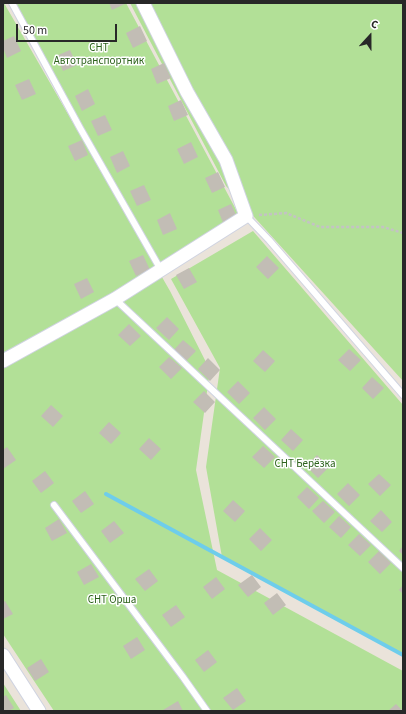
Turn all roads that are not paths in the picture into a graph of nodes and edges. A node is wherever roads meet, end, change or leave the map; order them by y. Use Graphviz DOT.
graph roads {
  1 [pos="12,3"];
  2 [pos="143,3"];
  3 [pos="246,216"];
  4 [pos="161,270"];
  5 [pos="115,300"];
  6 [pos="3,361"];
  7 [pos="403,395"];
  8 [pos="54,505"];
  9 [pos="403,568"];
  10 [pos="3,655"];
  11 [pos="38,711"];
  12 [pos="207,711"];
  1 -- 4 [label="lane"];
  2 -- 3 [label="street"];
  3 -- 4 [label="street"];
  3 -- 7 [label="lane"];
  4 -- 5 [label="street"];
  5 -- 6 [label="street"];
  5 -- 9 [label="lane"];
  8 -- 12 [label="lane"];
  10 -- 11 [label="street"];
}
